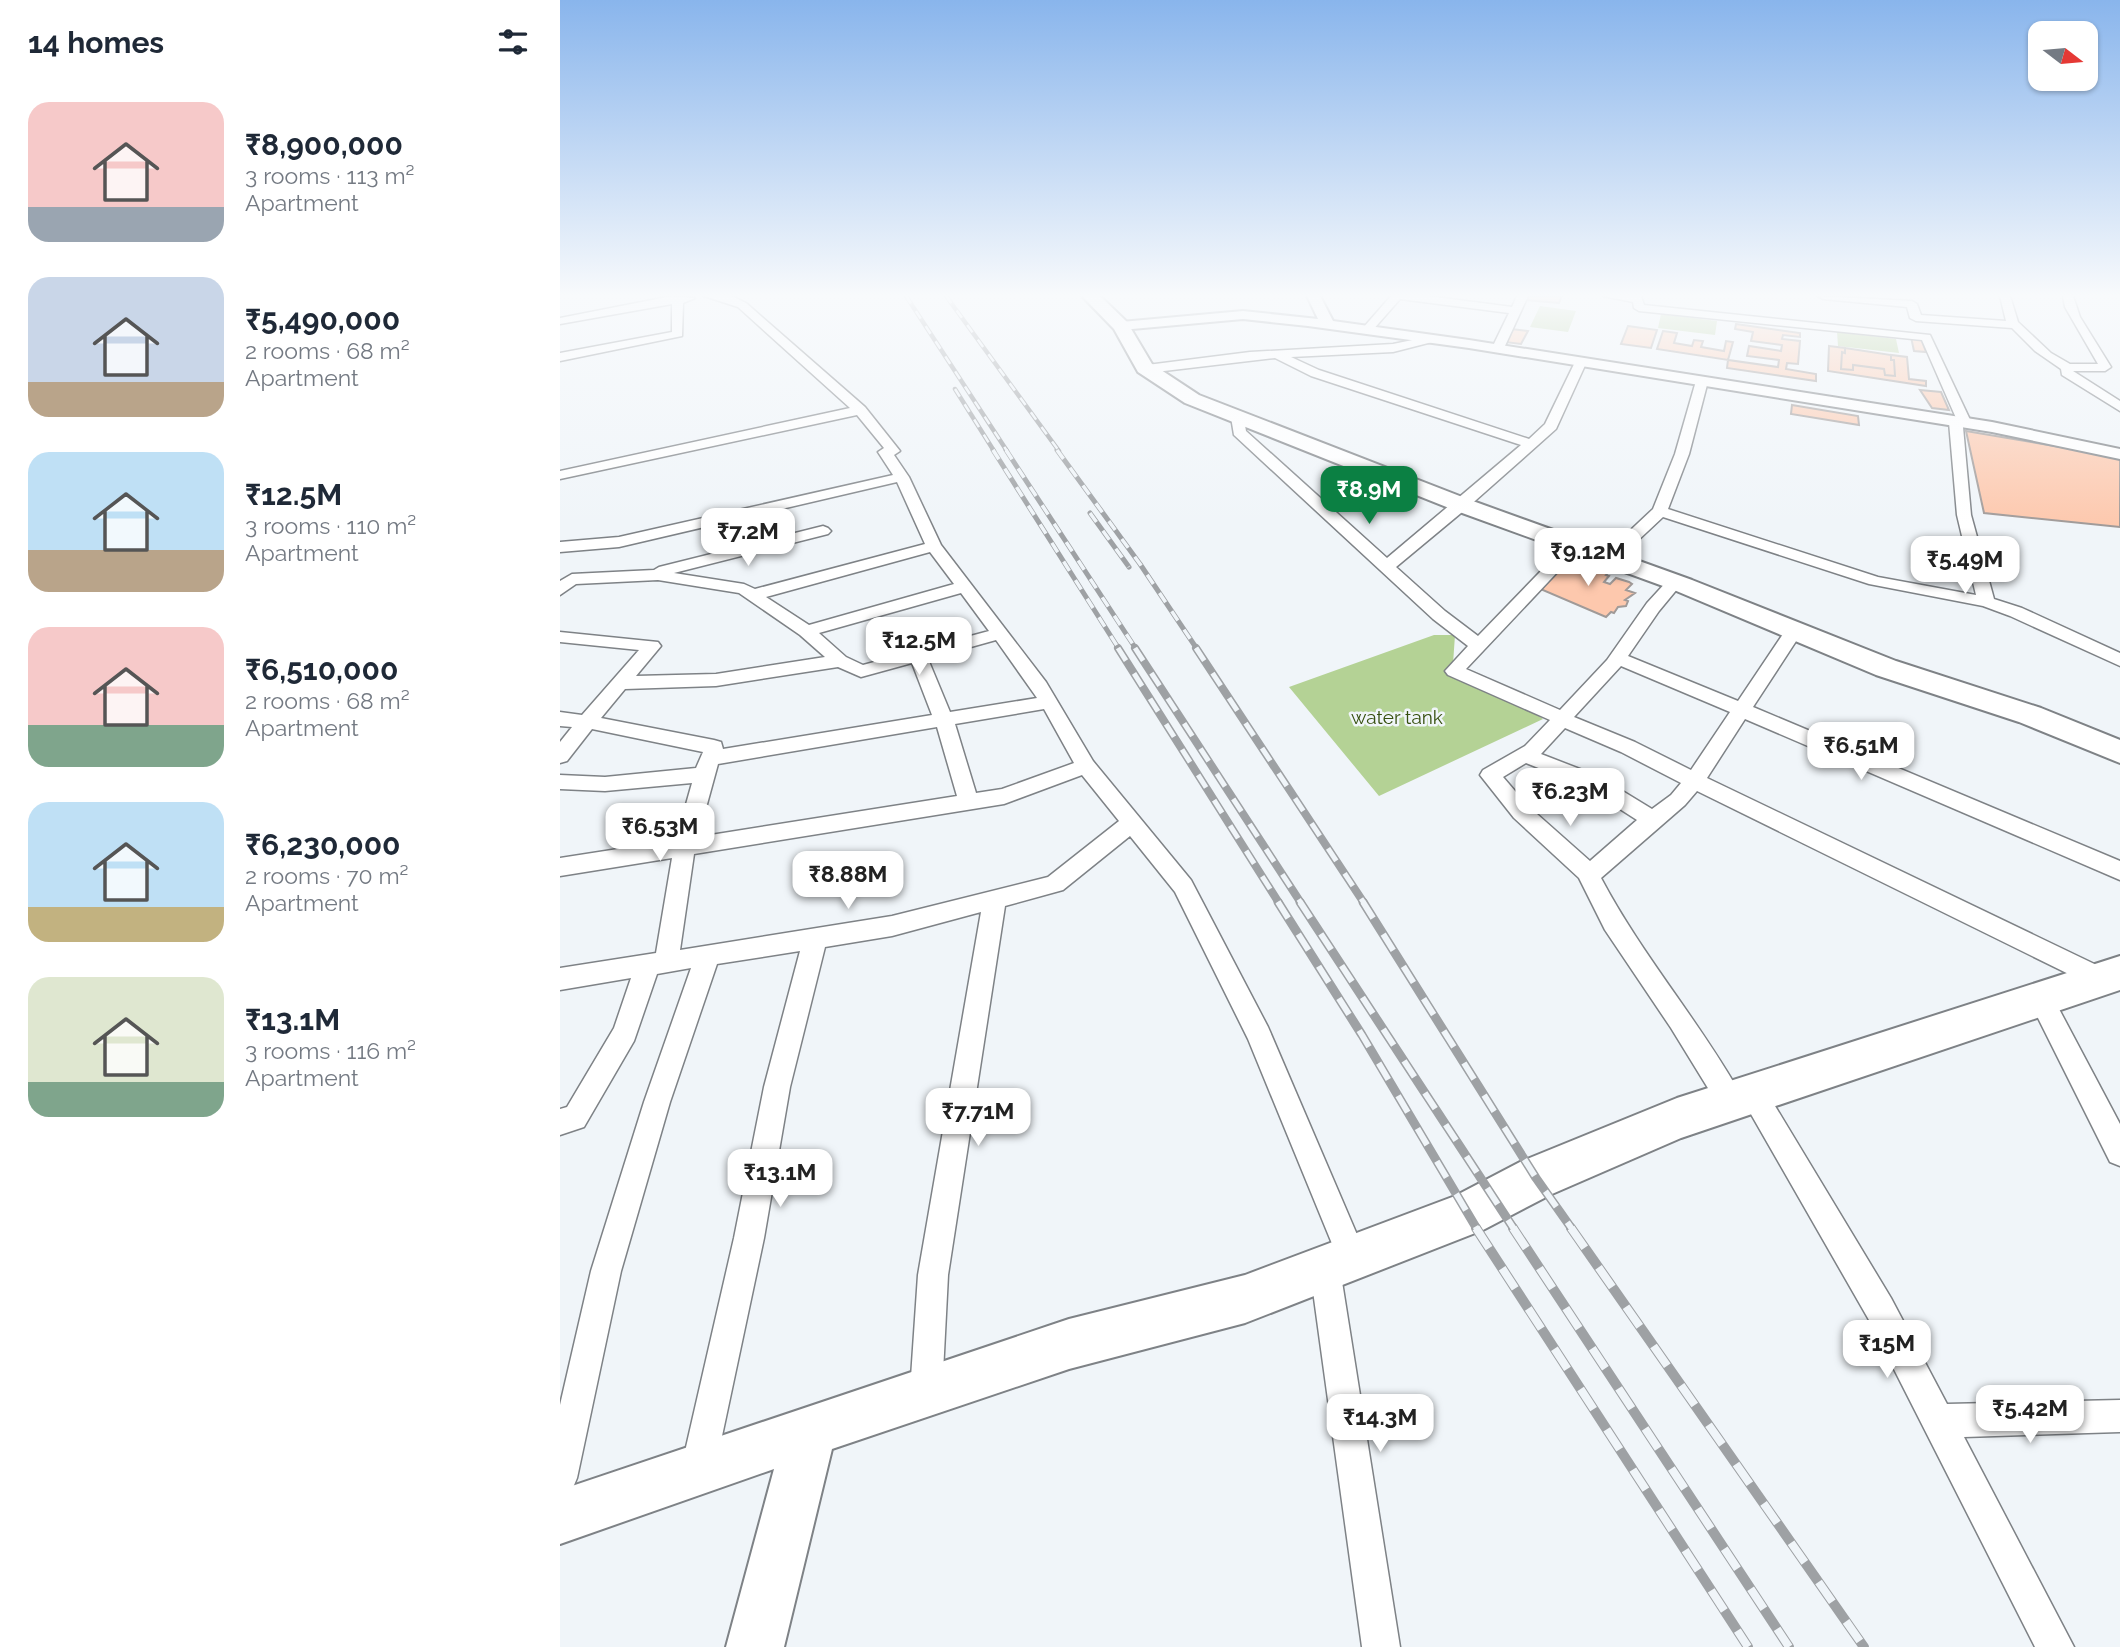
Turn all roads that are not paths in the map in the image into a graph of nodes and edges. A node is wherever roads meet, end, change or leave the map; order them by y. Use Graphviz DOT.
graph roads {
  1 [pos="818,373"];
  2 [pos="1153,373"];
  3 [pos="1315,373"];
  4 [pos="1576,373"];
  5 [pos="1653,373"];
  6 [pos="1941,373"];
  7 [pos="2067,373"];
  8 [pos="1702,381"];
  9 [pos="2120,407"];
  10 [pos="860,410"];
  11 [pos="1238,417"];
  12 [pos="1961,423"];
  13 [pos="1531,444"];
  14 [pos="2120,454"];
  15 [pos="560,475"];
  16 [pos="902,477"];
  17 [pos="1462,505"];
  18 [pos="1660,511"];
  19 [pos="823,531"];
  20 [pos="934,546"];
  21 [pos="1574,546"];
  22 [pos="560,547"];
  23 [pos="1610,558"];
  24 [pos="1387,566"];
  25 [pos="658,575"];
  26 [pos="1675,582"];
  27 [pos="966,586"];
  28 [pos="560,590"];
  29 [pos="753,594"];
  30 [pos="1986,602"];
  31 [pos="806,631"];
  32 [pos="1793,632"];
  33 [pos="1001,634"];
  34 [pos="560,637"];
  35 [pos="1478,645"];
  36 [pos="918,657"];
  37 [pos="1617,659"];
  38 [pos="2120,660"];
  39 [pos="840,661"];
  40 [pos="620,683"];
  41 [pos="1049,702"];
  42 [pos="1741,711"];
  43 [pos="1561,718"];
  44 [pos="560,719"];
  45 [pos="943,720"];
  46 [pos="587,722"];
  47 [pos="2120,752"];
  48 [pos="1525,755"];
  49 [pos="560,756"];
  50 [pos="1086,766"];
  51 [pos="707,767"];
  52 [pos="1695,780"];
  53 [pos="560,782"];
  54 [pos="969,802"];
  55 [pos="1652,819"];
  56 [pos="1131,822"];
  57 [pos="684,848"];
  58 [pos="560,867"];
  59 [pos="2120,871"];
  60 [pos="1589,875"];
  61 [pos="995,899"];
  62 [pos="815,938"];
  63 [pos="708,955"];
  64 [pos="658,962"];
  65 [pos="2111,976"];
  66 [pos="560,979"];
  67 [pos="2041,1000"];
  68 [pos="1742,1098"];
  69 [pos="560,1122"];
  70 [pos="2120,1152"];
  71 [pos="1338,1264"];
  72 [pos="926,1392"];
  73 [pos="2120,1416"];
  74 [pos="1938,1421"];
  75 [pos="811,1430"];
  76 [pos="698,1469"];
  77 [pos="560,1478"];
  78 [pos="560,1517"];
  79 [pos="755,1647"];
  80 [pos="1381,1647"];
  81 [pos="2055,1647"];
  1 -- 10 [label="street"];
  2 -- 11 [label="main road"];
  3 -- 13 [label="street"];
  4 -- 13 [label="street"];
  5 -- 8 [label="street"];
  6 -- 12 [label="street"];
  7 -- 9 [label="street"];
  8 -- 12 [label="street"];
  8 -- 18 [label="street"];
  10 -- 15 [label="street"];
  10 -- 16 [label="street"];
  11 -- 17 [label="main road"];
  11 -- 24 [label="street"];
  12 -- 14 [label="street"];
  12 -- 30 [label="street"];
  13 -- 17 [label="street"];
  16 -- 20 [label="street"];
  16 -- 22 [label="street"];
  17 -- 21 [label="main road"];
  17 -- 24 [label="street"];
  18 -- 23 [label="street"];
  18 -- 30 [label="street"];
  19 -- 25 [label="street"];
  20 -- 27 [label="street"];
  20 -- 29 [label="street"];
  21 -- 23 [label="main road"];
  21 -- 35 [label="street"];
  23 -- 26 [label="main road"];
  24 -- 35 [label="street"];
  25 -- 28 [label="street"];
  25 -- 29 [label="street"];
  26 -- 32 [label="main road"];
  26 -- 37 [label="street"];
  27 -- 31 [label="street"];
  27 -- 33 [label="street"];
  29 -- 31 [label="street"];
  30 -- 38 [label="street"];
  31 -- 39 [label="street"];
  32 -- 42 [label="street"];
  32 -- 47 [label="main road"];
  33 -- 36 [label="street"];
  33 -- 41 [label="street"];
  34 -- 40 [label="street"];
  35 -- 43 [label="street"];
  36 -- 39 [label="street"];
  36 -- 45 [label="street"];
  37 -- 42 [label="street"];
  37 -- 43 [label="street"];
  39 -- 40 [label="street"];
  40 -- 46 [label="street"];
  41 -- 45 [label="street"];
  41 -- 50 [label="street"];
  42 -- 52 [label="street"];
  42 -- 59 [label="street"];
  43 -- 48 [label="street"];
  43 -- 52 [label="street"];
  44 -- 46 [label="street"];
  45 -- 51 [label="street"];
  45 -- 54 [label="street"];
  46 -- 49 [label="street"];
  46 -- 51 [label="street"];
  48 -- 55 [label="street"];
  48 -- 60 [label="street"];
  50 -- 54 [label="street"];
  50 -- 56 [label="street"];
  51 -- 53 [label="street"];
  51 -- 57 [label="street"];
  52 -- 55 [label="street"];
  52 -- 65 [label="street"];
  54 -- 57 [label="street"];
  55 -- 60 [label="street"];
  56 -- 61 [label="street"];
  56 -- 71 [label="street"];
  57 -- 58 [label="street"];
  57 -- 64 [label="street"];
  60 -- 68 [label="street"];
  61 -- 62 [label="street"];
  61 -- 72 [label="street"];
  62 -- 63 [label="street"];
  62 -- 76 [label="street"];
  63 -- 64 [label="street"];
  63 -- 77 [label="street"];
  64 -- 66 [label="street"];
  64 -- 69 [label="street"];
  65 -- 67 [label="main road"];
  67 -- 68 [label="main road"];
  67 -- 70 [label="street"];
  68 -- 71 [label="main road"];
  68 -- 74 [label="street"];
  71 -- 72 [label="main road"];
  71 -- 80 [label="street"];
  72 -- 75 [label="main road"];
  73 -- 74 [label="street"];
  74 -- 81 [label="street"];
  75 -- 76 [label="main road"];
  75 -- 79 [label="main road"];
  76 -- 78 [label="main road"];
}
